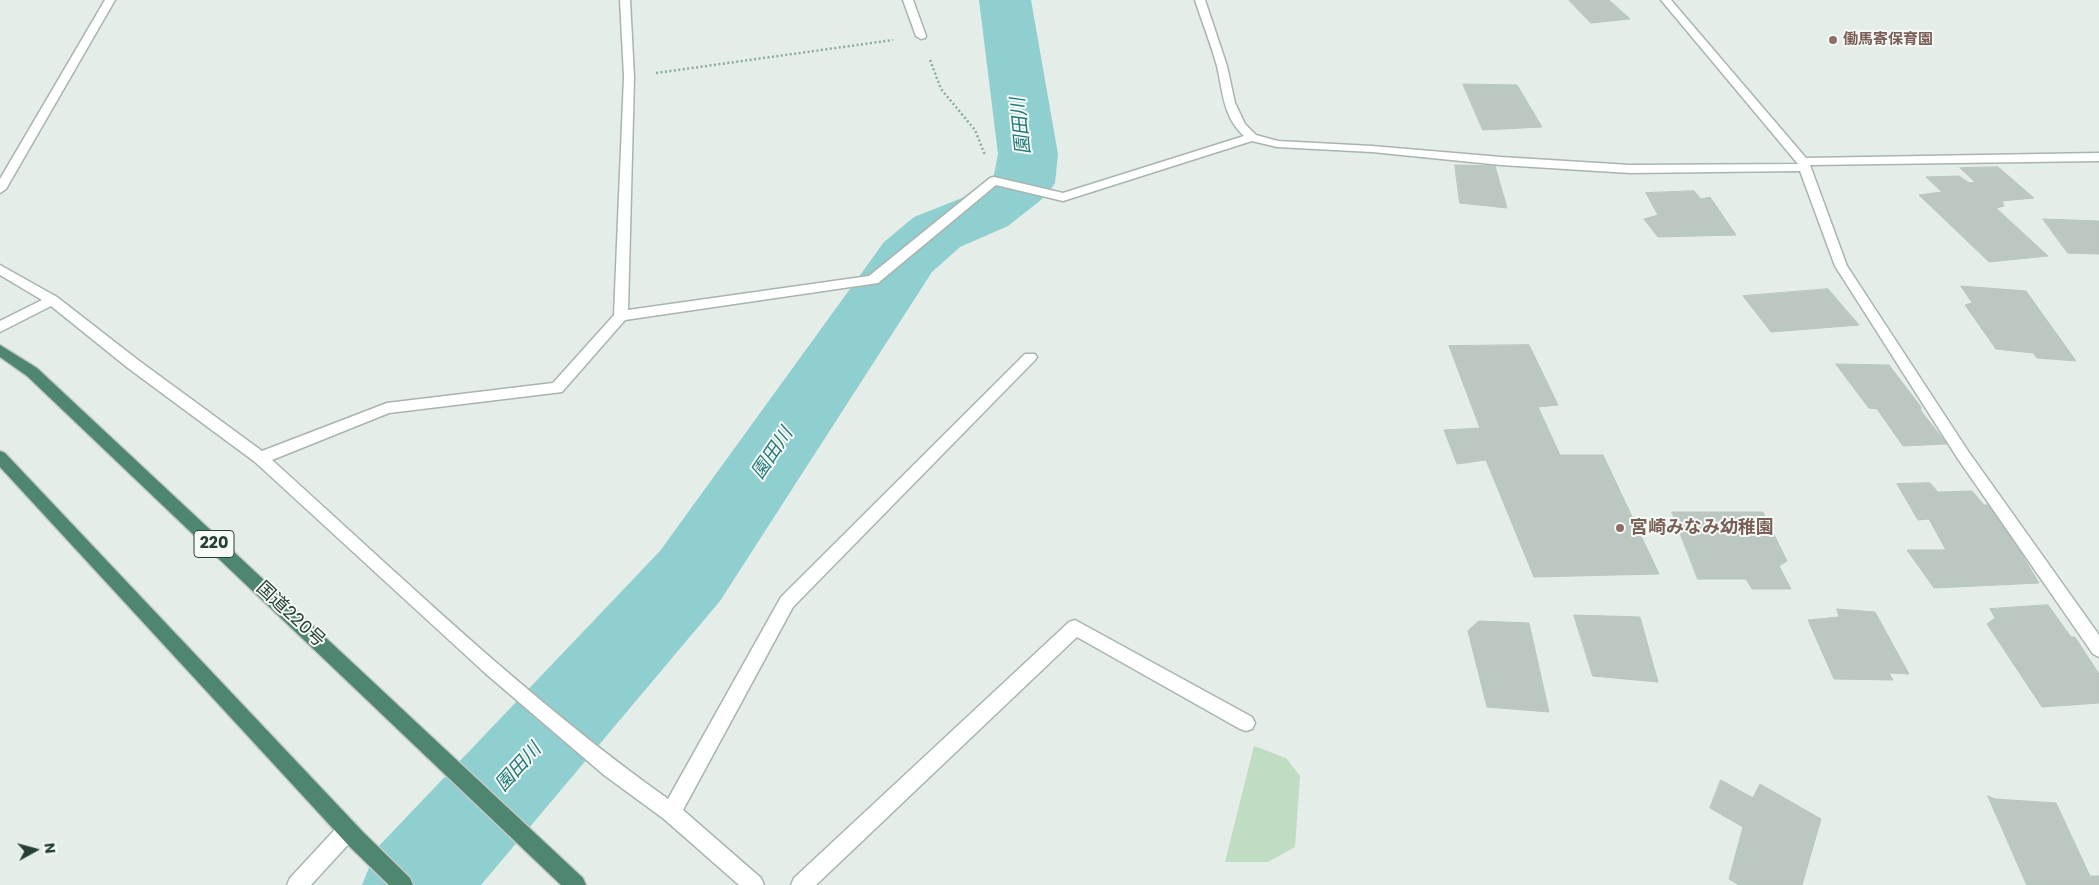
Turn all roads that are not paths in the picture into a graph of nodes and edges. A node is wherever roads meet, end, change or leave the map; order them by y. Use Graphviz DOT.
graph roads {
  1 [pos="110,0"];
  2 [pos="624,0"];
  3 [pos="908,0"];
  4 [pos="1200,0"];
  5 [pos="1666,0"];
  6 [pos="921,36"];
  7 [pos="1252,136"];
  8 [pos="2099,157"];
  9 [pos="1804,164"];
  10 [pos="0,189"];
  11 [pos="0,269"];
  12 [pos="52,300"];
  13 [pos="620,316"];
  14 [pos="0,327"];
  15 [pos="0,350"];
  16 [pos="1030,358"];
  17 [pos="0,457"];
  18 [pos="260,458"];
  19 [pos="2099,650"];
  20 [pos="1246,723"];
  21 [pos="671,812"];
  22 [pos="352,835"];
  23 [pos="297,885"];
  24 [pos="403,885"];
  25 [pos="576,885"];
  26 [pos="754,885"];
  27 [pos="800,885"];
  1 -- 10 [label="street"];
  2 -- 13 [label="street"];
  3 -- 6 [label="street"];
  4 -- 7 [label="street"];
  5 -- 9 [label="street"];
  7 -- 9 [label="street"];
  7 -- 13 [label="street"];
  8 -- 9 [label="street"];
  9 -- 19 [label="street"];
  11 -- 12 [label="street"];
  12 -- 14 [label="street"];
  12 -- 18 [label="street"];
  13 -- 18 [label="street"];
  15 -- 25 [label="highway, 国道220号 / 220"];
  16 -- 21 [label="street"];
  17 -- 22 [label="highway"];
  18 -- 21 [label="street"];
  20 -- 27 [label="street"];
  21 -- 26 [label="street"];
  22 -- 23 [label="street"];
  22 -- 24 [label="highway"];
}
